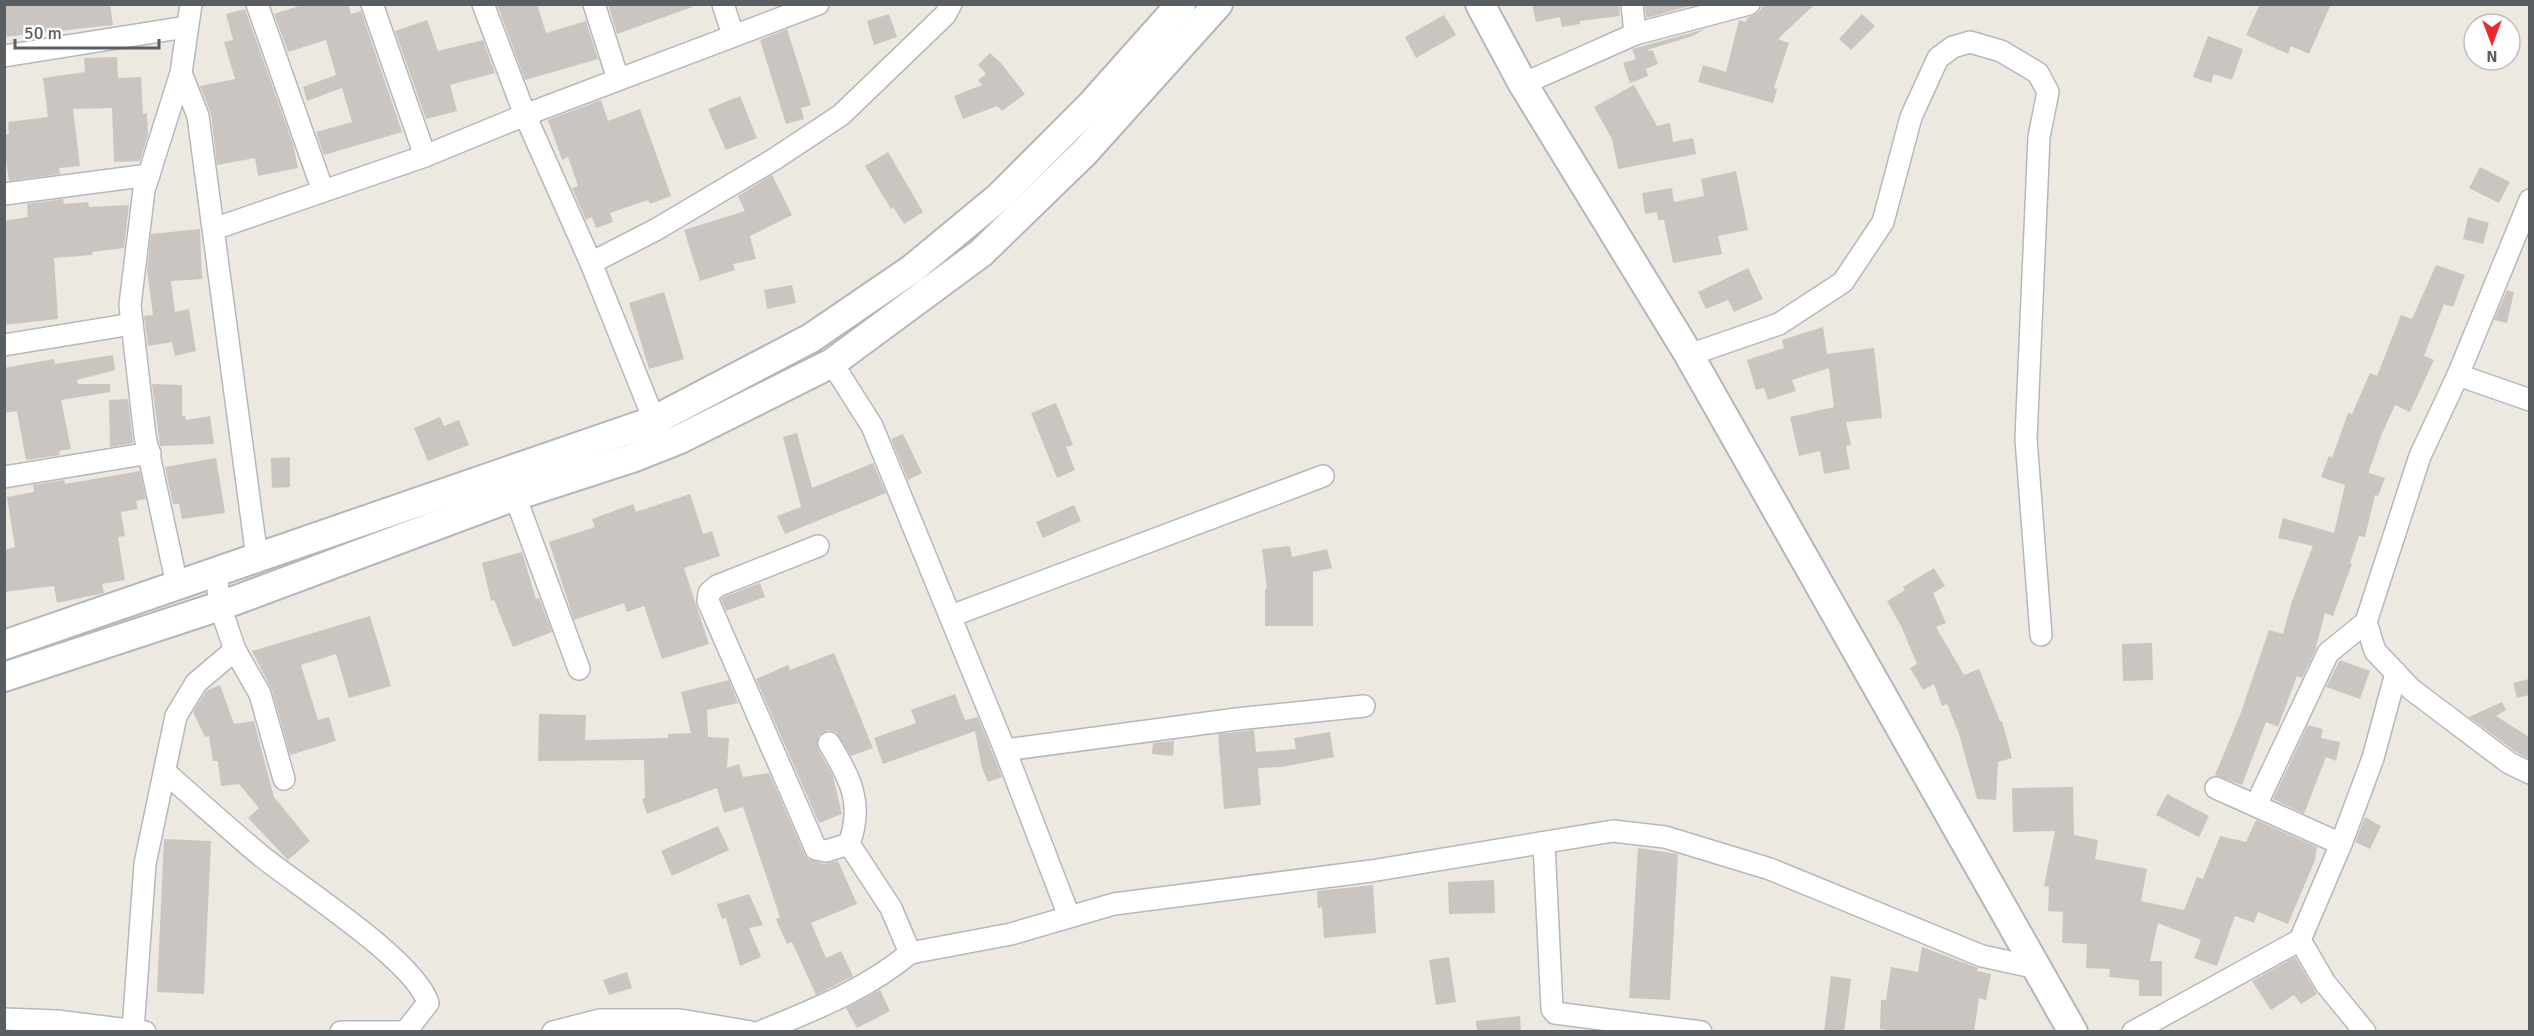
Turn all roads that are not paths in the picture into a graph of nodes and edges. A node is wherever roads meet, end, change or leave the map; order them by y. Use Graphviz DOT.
graph roads {
  1 [pos="191,4"];
  2 [pos="257,4"];
  3 [pos="372,4"];
  4 [pos="483,4"];
  5 [pos="594,4"];
  6 [pos="723,4"];
  7 [pos="818,4"];
  8 [pos="951,4"];
  9 [pos="1181,4"];
  10 [pos="1218,4"];
  11 [pos="1480,4"];
  12 [pos="1632,4"];
  13 [pos="1749,4"];
  14 [pos="186,27"];
  15 [pos="1635,34"];
  16 [pos="734,35"];
  17 [pos="4,56"];
  18 [pos="181,73"];
  19 [pos="618,80"];
  20 [pos="1523,84"];
  21 [pos="525,115"];
  22 [pos="425,156"];
  23 [pos="148,175"];
  24 [pos="323,191"];
  25 [pos="4,194"];
  26 [pos="2529,200"];
  27 [pos="214,229"];
  28 [pos="591,263"];
  29 [pos="132,324"];
  30 [pos="4,345"];
  31 [pos="1689,355"];
  32 [pos="832,363"];
  33 [pos="2458,375"];
  34 [pos="2529,400"];
  35 [pos="659,433"];
  36 [pos="150,453"];
  37 [pos="1323,476"];
  38 [pos="4,477"];
  39 [pos="515,496"];
  40 [pos="818,546"];
  41 [pos="257,558"];
  42 [pos="216,573"];
  43 [pos="177,585"];
  44 [pos="220,606"];
  45 [pos="951,616"];
  46 [pos="2366,622"];
  47 [pos="2041,635"];
  48 [pos="4,645"];
  49 [pos="236,650"];
  50 [pos="579,669"];
  51 [pos="2396,673"];
  52 [pos="4,677"];
  53 [pos="1364,706"];
  54 [pos="829,743"];
  55 [pos="1005,750"];
  56 [pos="165,773"];
  57 [pos="2529,773"];
  58 [pos="284,778"];
  59 [pos="2216,788"];
  60 [pos="2256,805"];
  61 [pos="849,844"];
  62 [pos="1544,844"];
  63 [pos="2341,844"];
  64 [pos="1069,916"];
  65 [pos="2300,940"];
  66 [pos="910,953"];
  67 [pos="2038,968"];
  68 [pos="4,1019"];
  69 [pos="722,1029"];
  70 [pos="139,1031"];
  71 [pos="407,1031"];
  72 [pos="341,1032"];
  73 [pos="553,1032"];
  74 [pos="751,1032"];
  75 [pos="760,1032"];
  76 [pos="1701,1032"];
  77 [pos="2073,1032"];
  78 [pos="2133,1032"];
  79 [pos="2365,1032"];
  1 -- 14 [label="street"];
  2 -- 24 [label="street"];
  3 -- 22 [label="street"];
  4 -- 21 [label="street"];
  5 -- 19 [label="street"];
  6 -- 16 [label="street"];
  7 -- 16 [label="street"];
  8 -- 28 [label="street"];
  9 -- 35 [label="street"];
  10 -- 32 [label="street"];
  11 -- 20 [label="street"];
  12 -- 15 [label="street"];
  13 -- 15 [label="street"];
  14 -- 17 [label="street"];
  14 -- 18 [label="street"];
  15 -- 20 [label="street"];
  16 -- 19 [label="street"];
  18 -- 23 [label="street"];
  18 -- 27 [label="street"];
  19 -- 21 [label="street"];
  20 -- 31 [label="street"];
  21 -- 22 [label="street"];
  21 -- 28 [label="street"];
  22 -- 24 [label="street"];
  23 -- 25 [label="street"];
  23 -- 29 [label="street"];
  24 -- 27 [label="street"];
  26 -- 33 [label="street"];
  27 -- 41 [label="street"];
  28 -- 35 [label="street"];
  29 -- 30 [label="street"];
  29 -- 36 [label="street"];
  31 -- 47 [label="street"];
  31 -- 67 [label="street"];
  32 -- 35 [label="street"];
  32 -- 45 [label="street"];
  33 -- 34 [label="street"];
  33 -- 46 [label="street"];
  35 -- 39 [label="street"];
  35 -- 41 [label="street"];
  36 -- 38 [label="street"];
  36 -- 43 [label="street"];
  37 -- 45 [label="street"];
  39 -- 44 [label="street"];
  39 -- 50 [label="street"];
  40 -- 61 [label="street"];
  41 -- 42 [label="street"];
  42 -- 43 [label="street"];
  42 -- 44 [label="street"];
  43 -- 48 [label="street"];
  44 -- 49 [label="street"];
  44 -- 52 [label="street"];
  45 -- 55 [label="street"];
  46 -- 51 [label="street"];
  46 -- 60 [label="street"];
  49 -- 56 [label="street"];
  49 -- 58 [label="street"];
  51 -- 57 [label="street"];
  51 -- 63 [label="street"];
  53 -- 55 [label="street"];
  54 -- 61 [label="street"];
  55 -- 64 [label="street"];
  56 -- 70 [label="street"];
  56 -- 71 [label="street"];
  59 -- 60 [label="street"];
  60 -- 63 [label="street"];
  61 -- 66 [label="street"];
  62 -- 64 [label="street"];
  62 -- 67 [label="street"];
  62 -- 76 [label="street"];
  63 -- 65 [label="street"];
  64 -- 66 [label="street"];
  65 -- 78 [label="street"];
  65 -- 79 [label="street"];
  66 -- 75 [label="street"];
  67 -- 77 [label="street"];
  68 -- 70 [label="street"];
  69 -- 73 [label="street"];
  69 -- 74 [label="street"];
  71 -- 72 [label="street"];
}
